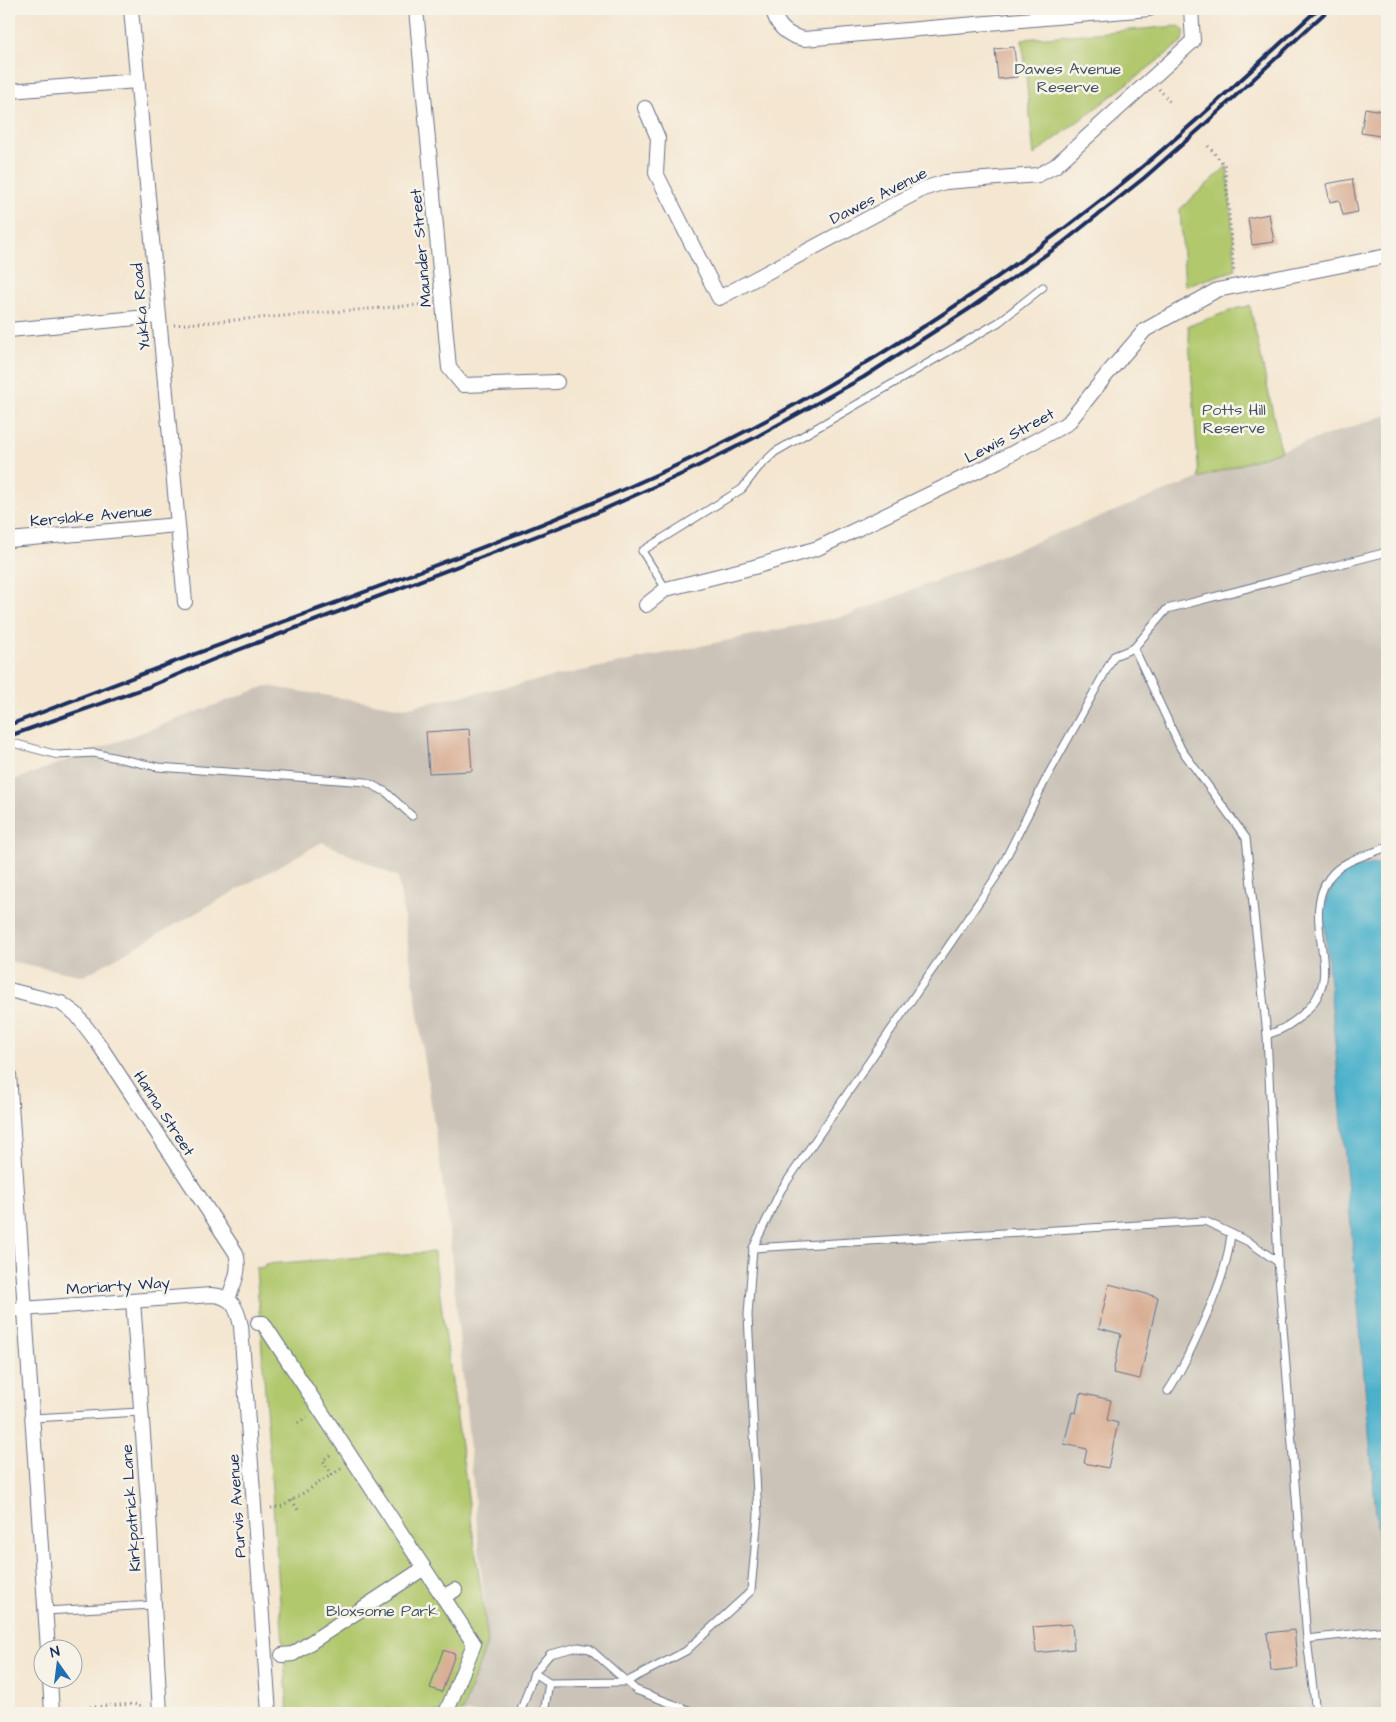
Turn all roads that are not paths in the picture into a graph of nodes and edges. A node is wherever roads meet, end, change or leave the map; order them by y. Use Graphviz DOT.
graph roads {
  1 [pos="131,9"];
  2 [pos="416,9"];
  3 [pos="773,9"];
  4 [pos="1149,9"];
  5 [pos="1191,9"];
  6 [pos="137,81"];
  7 [pos="9,91"];
  8 [pos="645,108"];
  9 [pos="1387,256"];
  10 [pos="1043,287"];
  11 [pos="159,321"];
  12 [pos="9,330"];
  13 [pos="557,382"];
  14 [pos="177,525"];
  15 [pos="9,540"];
  16 [pos="1387,552"];
  17 [pos="666,589"];
  18 [pos="185,602"];
  19 [pos="646,604"];
  20 [pos="1134,648"];
  21 [pos="9,742"];
  22 [pos="412,816"];
  23 [pos="1387,848"];
  24 [pos="9,993"];
  25 [pos="1267,1034"];
  26 [pos="9,1074"];
  27 [pos="1231,1234"];
  28 [pos="753,1248"];
  29 [pos="1278,1262"];
  30 [pos="228,1299"];
  31 [pos="133,1301"];
  32 [pos="25,1309"];
  33 [pos="9,1310"];
  34 [pos="258,1324"];
  35 [pos="1168,1391"];
  36 [pos="140,1412"];
  37 [pos="33,1418"];
  38 [pos="424,1568"];
  39 [pos="153,1605"];
  40 [pos="46,1611"];
  41 [pos="1387,1630"];
  42 [pos="47,1640"];
  43 [pos="1307,1640"];
  44 [pos="282,1655"];
  45 [pos="534,1673"];
  46 [pos="626,1682"];
  47 [pos="549,1684"];
  48 [pos="51,1690"];
  49 [pos="52,1713"];
  50 [pos="160,1713"];
  51 [pos="268,1713"];
  52 [pos="446,1713"];
  53 [pos="520,1713"];
  54 [pos="544,1713"];
  55 [pos="696,1713"];
  56 [pos="1316,1713"];
  1 -- 6 [label="street, Yukka Road"];
  2 -- 13 [label="street, Maunder Street"];
  3 -- 4 [label="street"];
  5 -- 8 [label="street, Dawes Avenue"];
  6 -- 7 [label="street"];
  6 -- 11 [label="street, Yukka Road"];
  9 -- 17 [label="street, Lewis Street"];
  10 -- 17 [label="lane"];
  11 -- 12 [label="street"];
  11 -- 14 [label="street, Yukka Road"];
  14 -- 15 [label="street, Kerslake Avenue"];
  14 -- 18 [label="street, Yukka Road"];
  16 -- 20 [label="lane"];
  17 -- 19 [label="street, Lewis Street"];
  20 -- 25 [label="lane"];
  20 -- 28 [label="lane"];
  21 -- 22 [label="lane"];
  23 -- 25 [label="lane"];
  24 -- 30 [label="street, Hanna Street"];
  25 -- 29 [label="lane"];
  26 -- 32 [label="street"];
  27 -- 28 [label="lane"];
  27 -- 29 [label="lane"];
  27 -- 35 [label="lane"];
  28 -- 46 [label="lane"];
  29 -- 43 [label="lane"];
  30 -- 31 [label="street, Moriarty Way"];
  30 -- 51 [label="street, Purvis Avenue"];
  31 -- 32 [label="street, Moriarty Way"];
  31 -- 36 [label="street, Kirkpatrick Lane"];
  32 -- 33 [label="street, Moriarty Way"];
  32 -- 37 [label="street"];
  34 -- 38 [label="street"];
  36 -- 37 [label="lane"];
  36 -- 39 [label="street, Kirkpatrick Lane"];
  37 -- 40 [label="street"];
  38 -- 44 [label="street"];
  38 -- 52 [label="street"];
  39 -- 40 [label="lane"];
  39 -- 50 [label="street, Kirkpatrick Lane"];
  40 -- 42 [label="street"];
  41 -- 43 [label="lane"];
  43 -- 56 [label="lane"];
  45 -- 46 [label="lane"];
  45 -- 47 [label="lane"];
  45 -- 53 [label="lane"];
  46 -- 47 [label="lane"];
  46 -- 55 [label="lane"];
  47 -- 54 [label="lane"];
  48 -- 49 [label="street"];
}
